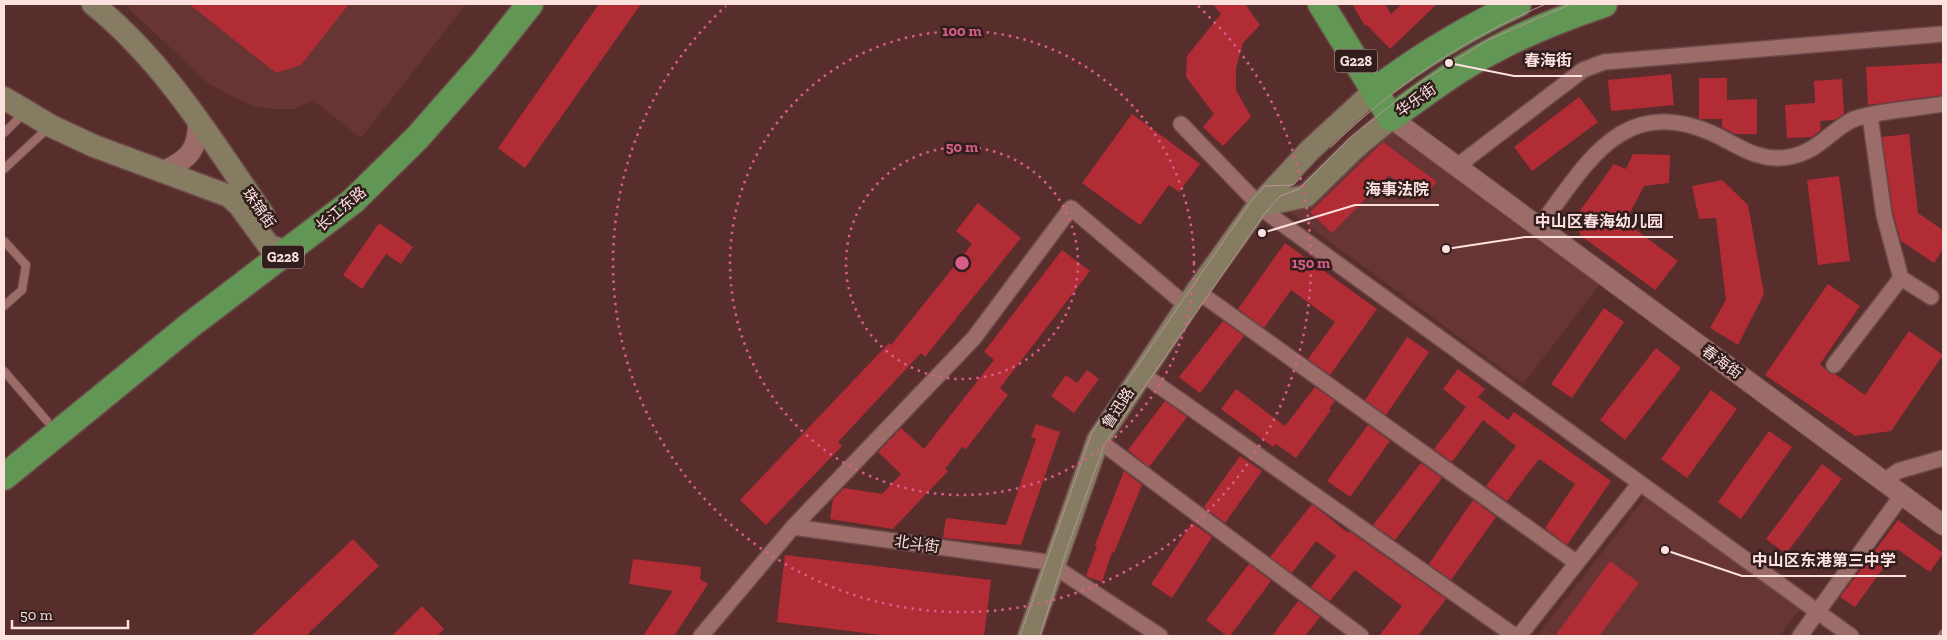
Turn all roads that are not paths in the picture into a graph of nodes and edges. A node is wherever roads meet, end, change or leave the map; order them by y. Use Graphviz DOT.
graph roads {
  1 [pos="93,4"];
  2 [pos="510,4"];
  3 [pos="530,4"];
  4 [pos="1321,4"];
  5 [pos="1518,4"];
  6 [pos="1604,4"];
  7 [pos="1943,34"];
  8 [pos="1374,91"];
  9 [pos="4,98"];
  10 [pos="1943,104"];
  11 [pos="25,111"];
  12 [pos="1870,116"];
  13 [pos="1391,118"];
  14 [pos="198,122"];
  15 [pos="1181,124"];
  16 [pos="51,126"];
  17 [pos="4,132"];
  18 [pos="1456,166"];
  19 [pos="4,169"];
  20 [pos="164,171"];
  21 [pos="1258,206"];
  22 [pos="1539,227"];
  23 [pos="4,241"];
  24 [pos="279,245"];
  25 [pos="1900,278"];
  26 [pos="1931,297"];
  27 [pos="1192,298"];
  28 [pos="4,306"];
  29 [pos="1834,365"];
  30 [pos="4,371"];
  31 [pos="1141,373"];
  32 [pos="47,421"];
  33 [pos="1098,440"];
  34 [pos="4,456"];
  35 [pos="1943,458"];
  36 [pos="4,477"];
  37 [pos="1884,482"];
  38 [pos="1640,483"];
  39 [pos="1902,495"];
  40 [pos="1943,525"];
  41 [pos="793,527"];
  42 [pos="1054,563"];
  43 [pos="1577,563"];
  44 [pos="1818,613"];
  45 [pos="701,636"];
  46 [pos="1029,636"];
  47 [pos="1160,636"];
  48 [pos="1361,636"];
  49 [pos="1514,636"];
  50 [pos="1519,636"];
  51 [pos="1800,636"];
  52 [pos="1850,636"];
  1 -- 14 [label="main road, 珠锦街"];
  2 -- 24 [label="highway, 长江东路 / G228"];
  3 -- 24 [label="highway, 长江东路 / G228"];
  4 -- 8 [label="highway, 春海街 / G228"];
  5 -- 8 [label="highway, G228"];
  6 -- 13 [label="highway, 华乐街"];
  7 -- 18 [label="street"];
  8 -- 13 [label="highway, 春海街 / G228"];
  8 -- 21 [label="main road, 鲁迅路"];
  9 -- 11 [label="main road, 珠锦街"];
  10 -- 12 [label="street"];
  11 -- 16 [label="main road, 珠锦街"];
  11 -- 17 [label="lane"];
  12 -- 22 [label="street"];
  12 -- 25 [label="street"];
  13 -- 18 [label="street, 春海街"];
  13 -- 21 [label="main road"];
  14 -- 20 [label="street"];
  14 -- 24 [label="main road, 珠锦街"];
  15 -- 21 [label="street"];
  16 -- 19 [label="lane"];
  16 -- 20 [label="main road, 珠锦街"];
  18 -- 22 [label="street, 春海街"];
  20 -- 24 [label="main road, 珠锦街"];
  21 -- 27 [label="main road, 鲁迅路"];
  21 -- 38 [label="street"];
  22 -- 37 [label="street, 春海街"];
  23 -- 28 [label="lane"];
  24 -- 32 [label="highway, 长江东路 / G228"];
  24 -- 36 [label="highway, 长江东路 / G228"];
  25 -- 26 [label="street"];
  25 -- 29 [label="street"];
  27 -- 31 [label="main road, 鲁迅路"];
  27 -- 41 [label="street"];
  27 -- 43 [label="street"];
  30 -- 32 [label="lane"];
  31 -- 33 [label="main road, 鲁迅路"];
  31 -- 49 [label="street"];
  32 -- 34 [label="highway, 长江东路 / G228"];
  33 -- 42 [label="main road, 鲁迅路"];
  33 -- 48 [label="street"];
  35 -- 37 [label="street"];
  37 -- 39 [label="street, 春海街"];
  38 -- 43 [label="street"];
  38 -- 44 [label="street"];
  39 -- 40 [label="street, 春海街"];
  39 -- 44 [label="street"];
  41 -- 42 [label="street, 北斗街"];
  41 -- 45 [label="street"];
  42 -- 46 [label="main road, 鲁迅路"];
  42 -- 47 [label="street"];
  43 -- 50 [label="street"];
  44 -- 51 [label="street"];
  44 -- 52 [label="street"];
}
